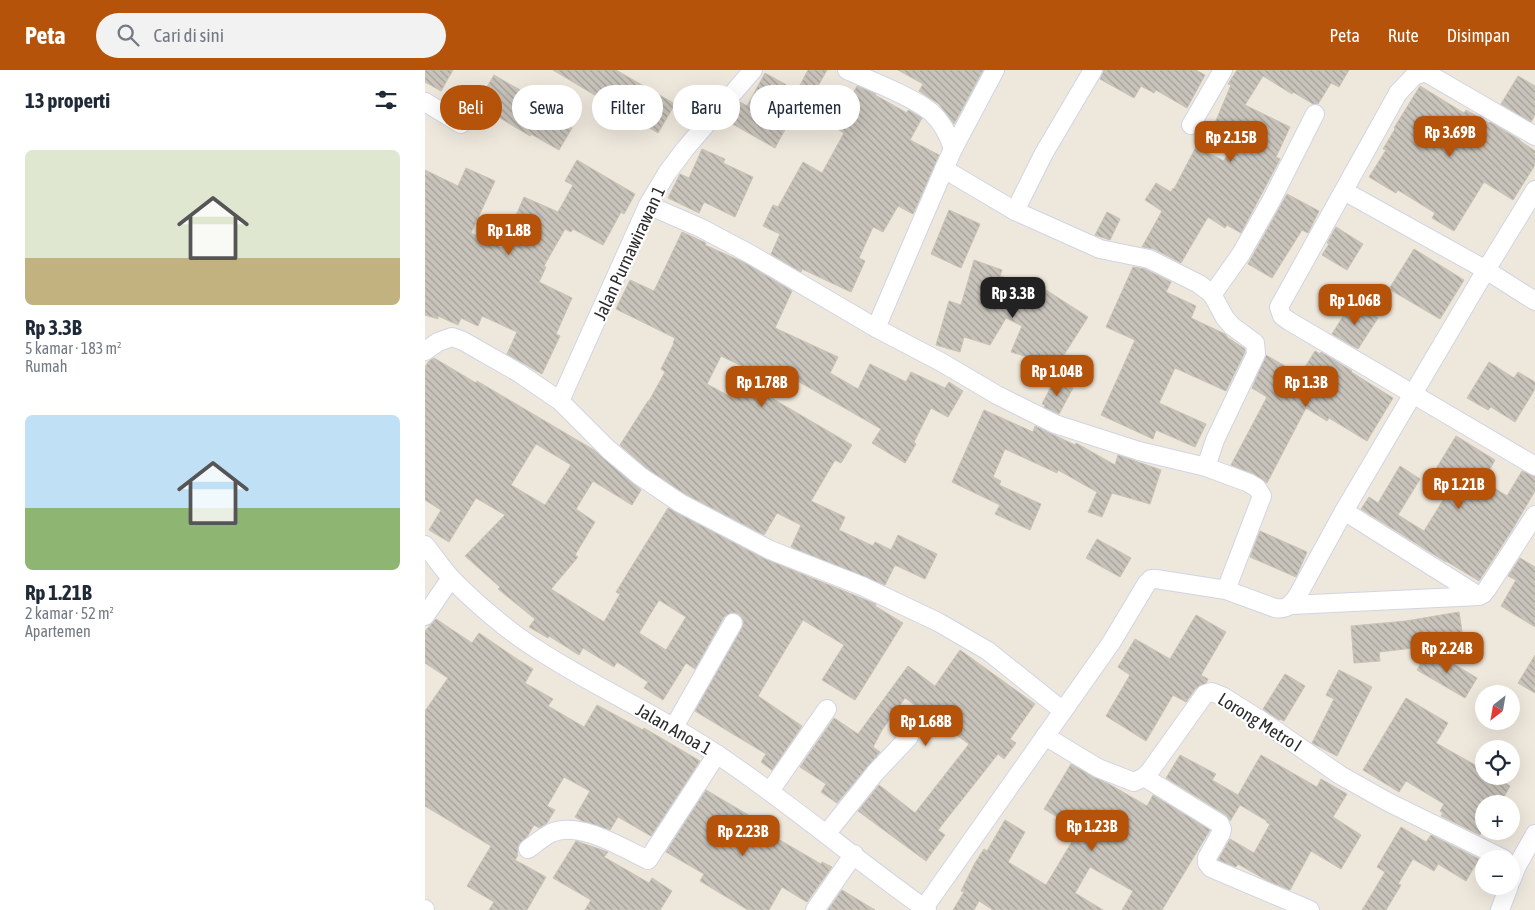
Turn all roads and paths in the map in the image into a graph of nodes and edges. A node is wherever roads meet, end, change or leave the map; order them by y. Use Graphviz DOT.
graph roads {
  1 [pos="753,70"];
  2 [pos="847,70"];
  3 [pos="995,70"];
  4 [pos="1093,70"];
  5 [pos="1223,70"];
  6 [pos="425,102"];
  7 [pos="440,111"];
  8 [pos="1315,114"];
  9 [pos="1191,125"];
  10 [pos="1535,136"];
  11 [pos="953,149"];
  12 [pos="943,169"];
  13 [pos="1535,190"];
  14 [pos="1344,191"];
  15 [pos="648,205"];
  16 [pos="1015,210"];
  17 [pos="1486,270"];
  18 [pos="1213,295"];
  19 [pos="1535,301"];
  20 [pos="876,328"];
  21 [pos="425,351"];
  22 [pos="1413,393"];
  23 [pos="561,401"];
  24 [pos="1206,466"];
  25 [pos="1535,466"];
  26 [pos="1344,511"];
  27 [pos="1535,515"];
  28 [pos="425,545"];
  29 [pos="451,578"];
  30 [pos="1226,590"];
  31 [pos="1479,596"];
  32 [pos="1291,605"];
  33 [pos="425,616"];
  34 [pos="733,623"];
  35 [pos="827,709"];
  36 [pos="1063,710"];
  37 [pos="674,727"];
  38 [pos="1045,736"];
  39 [pos="909,737"];
  40 [pos="717,754"];
  41 [pos="1144,778"];
  42 [pos="770,791"];
  43 [pos="827,833"];
  44 [pos="1535,834"];
  45 [pos="528,848"];
  46 [pos="1479,850"];
  47 [pos="854,854"];
  48 [pos="1520,855"];
  49 [pos="1506,895"];
  50 [pos="926,909"];
  51 [pos="815,910"];
  52 [pos="1310,910"];
  53 [pos="1500,910"];
  1 -- 15 [label="street, Jalan Purnawirawan 1"];
  2 -- 11 [label="street"];
  3 -- 11 [label="street"];
  4 -- 16 [label="street"];
  5 -- 9 [label="street"];
  6 -- 7 [label="street"];
  8 -- 18 [label="street"];
  10 -- 14 [label="street"];
  11 -- 12 [label="street"];
  12 -- 16 [label="street"];
  12 -- 20 [label="street"];
  13 -- 17 [label="street"];
  14 -- 17 [label="street"];
  14 -- 22 [label="street"];
  15 -- 20 [label="street"];
  15 -- 23 [label="street, Jalan Purnawirawan 1"];
  16 -- 18 [label="street"];
  17 -- 19 [label="street"];
  17 -- 22 [label="street"];
  18 -- 24 [label="street"];
  20 -- 24 [label="street"];
  21 -- 23 [label="street"];
  22 -- 25 [label="street"];
  22 -- 26 [label="street"];
  23 -- 36 [label="street"];
  24 -- 30 [label="street"];
  26 -- 31 [label="street"];
  26 -- 32 [label="street"];
  27 -- 31 [label="street"];
  28 -- 29 [label="street, Jalan Anoa 1"];
  29 -- 33 [label="street"];
  29 -- 37 [label="street, Jalan Anoa 1"];
  30 -- 32 [label="street"];
  30 -- 36 [label="street"];
  31 -- 32 [label="street"];
  34 -- 37 [label="street"];
  35 -- 42 [label="street"];
  36 -- 38 [label="street"];
  37 -- 40 [label="street, Jalan Anoa 1"];
  38 -- 41 [label="street"];
  38 -- 50 [label="street"];
  39 -- 43 [label="street"];
  40 -- 42 [label="street, Jalan Anoa 1"];
  40 -- 45 [label="street"];
  41 -- 46 [label="street, Lorong Metro I"];
  41 -- 52 [label="street"];
  42 -- 43 [label="street, Jalan Anoa 1"];
  43 -- 47 [label="street, Jalan Anoa 1"];
  44 -- 48 [label="street"];
  47 -- 50 [label="street, Jalan Anoa 1"];
  47 -- 51 [label="street"];
  49 -- 53 [label="street"];
}
